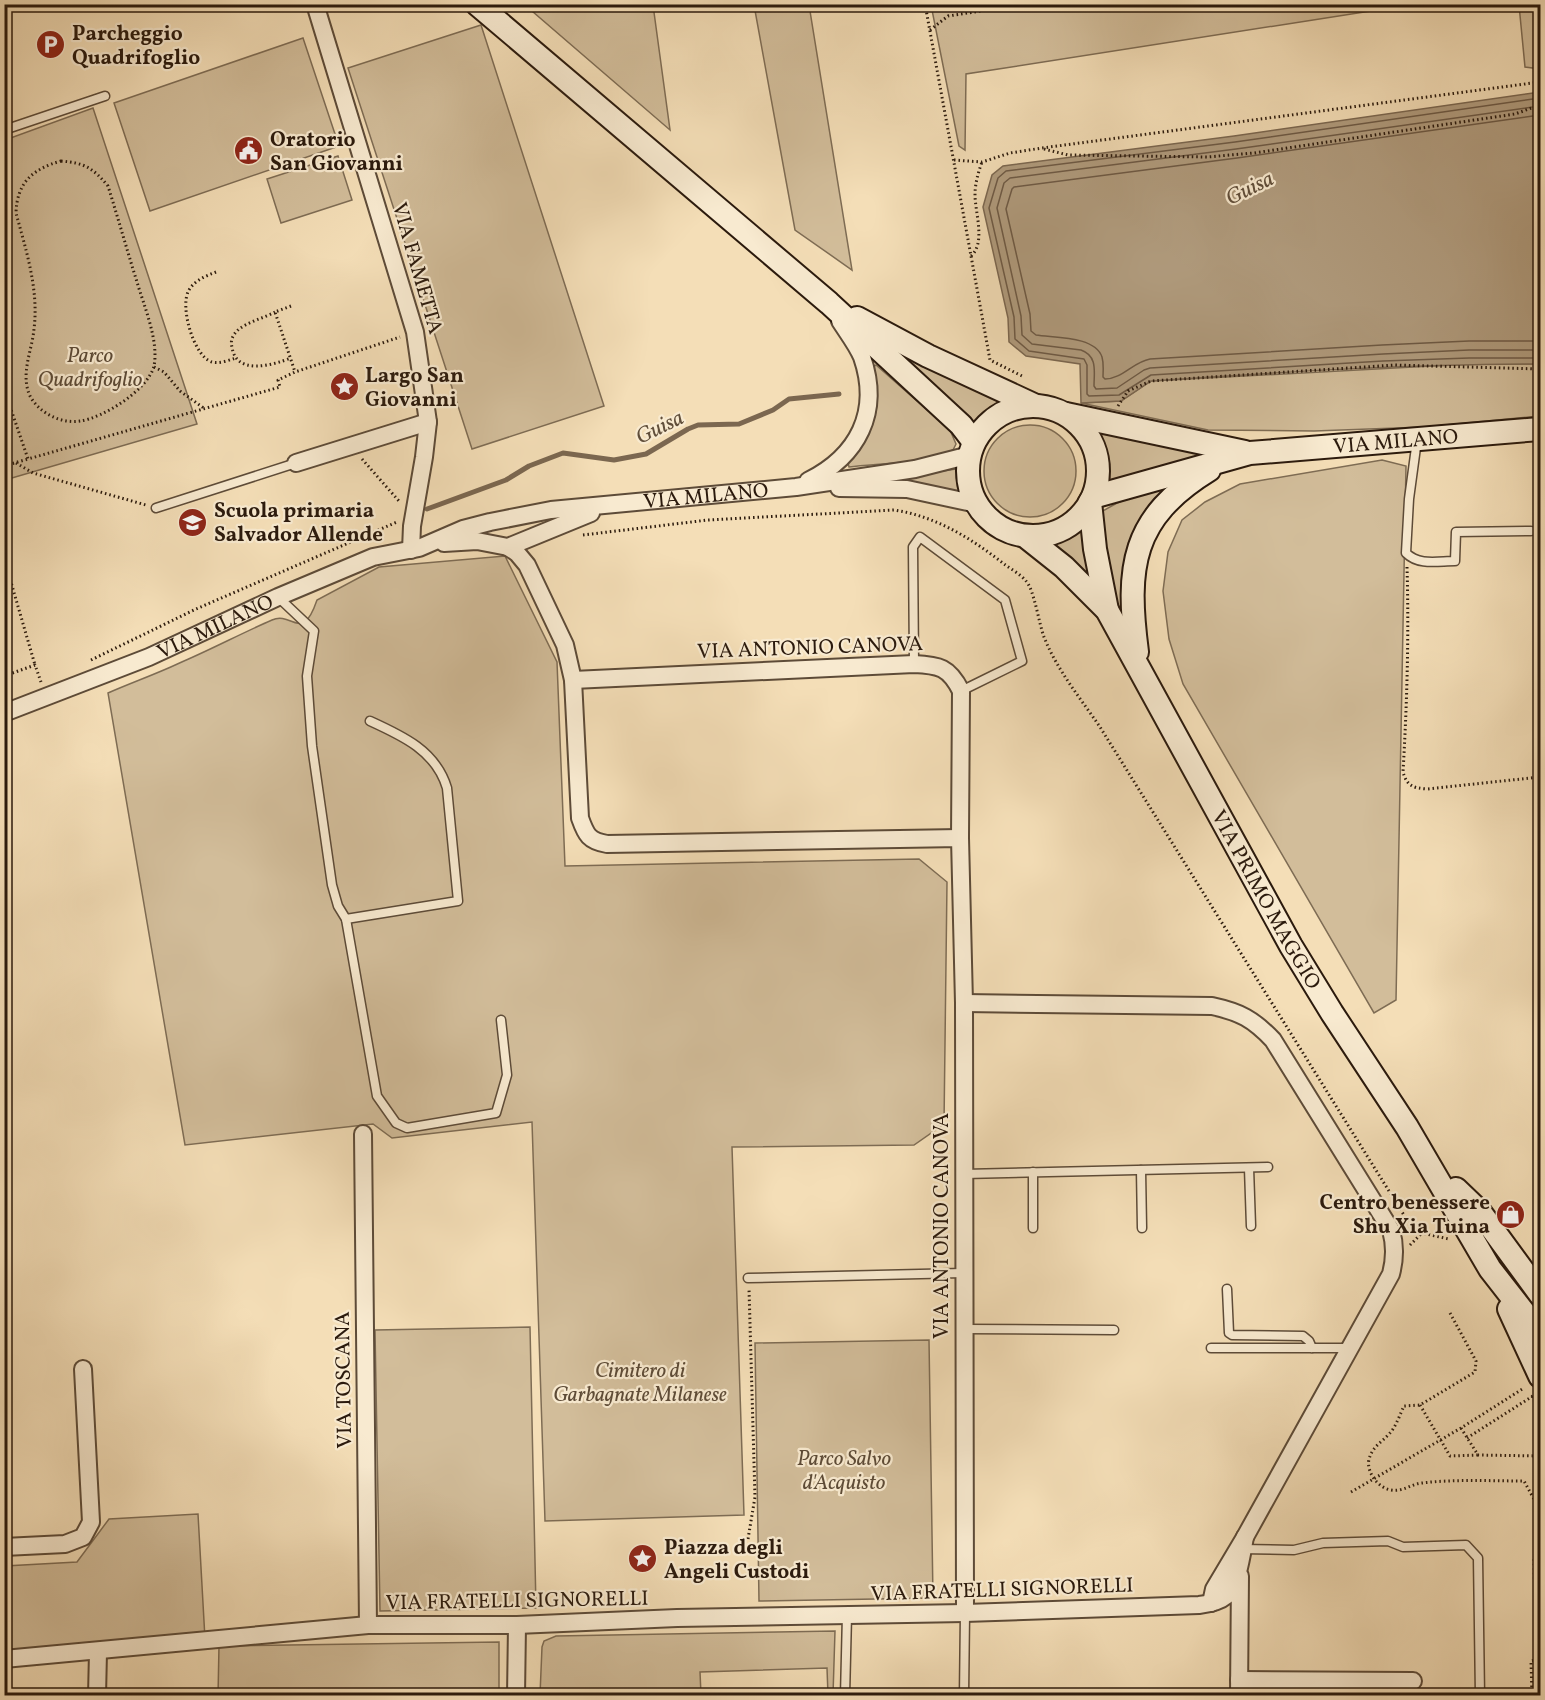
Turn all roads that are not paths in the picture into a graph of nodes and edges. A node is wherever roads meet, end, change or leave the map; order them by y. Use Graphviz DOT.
graph roads {
  1 [pos="315,4"];
  2 [pos="477,4"];
  3 [pos="105,96"];
  4 [pos="4,130"];
  5 [pos="829,303"];
  6 [pos="1036,406"];
  7 [pos="1064,413"];
  8 [pos="428,422"];
  9 [pos="1540,429"];
  10 [pos="1417,439"];
  11 [pos="972,448"];
  12 [pos="1250,453"];
  13 [pos="296,463"];
  14 [pos="796,487"];
  15 [pos="1092,500"];
  16 [pos="615,504"];
  17 [pos="976,504"];
  18 [pos="156,508"];
  19 [pos="525,514"];
  20 [pos="1531,531"];
  21 [pos="534,536"];
  22 [pos="1025,536"];
  23 [pos="508,547"];
  24 [pos="418,548"];
  25 [pos="527,566"];
  26 [pos="278,597"];
  27 [pos="1107,610"];
  28 [pos="914,664"];
  29 [pos="1138,664"];
  30 [pos="573,680"];
  31 [pos="961,691"];
  32 [pos="4,713"];
  33 [pos="370,721"];
  34 [pos="960,838"];
  35 [pos="346,919"];
  36 [pos="964,1003"];
  37 [pos="501,1020"];
  38 [pos="1407,1127"];
  39 [pos="363,1134"];
  40 [pos="1268,1167"];
  41 [pos="1250,1168"];
  42 [pos="1141,1170"];
  43 [pos="1033,1172"];
  44 [pos="963,1174"];
  45 [pos="1456,1189"];
  46 [pos="1251,1226"];
  47 [pos="1033,1228"];
  48 [pos="1142,1228"];
  49 [pos="1490,1269"];
  50 [pos="963,1273"];
  51 [pos="1534,1276"];
  52 [pos="748,1278"];
  53 [pos="1227,1288"];
  54 [pos="1540,1294"];
  55 [pos="964,1329"];
  56 [pos="1114,1330"];
  57 [pos="1538,1331"];
  58 [pos="1211,1348"];
  59 [pos="1312,1348"];
  60 [pos="1349,1348"];
  61 [pos="82,1369"];
  62 [pos="1533,1388"];
  63 [pos="1242,1545"];
  64 [pos="4,1547"];
  65 [pos="1239,1567"];
  66 [pos="1211,1603"];
  67 [pos="965,1613"];
  68 [pos="847,1616"];
  69 [pos="368,1625"];
  70 [pos="518,1625"];
  71 [pos="98,1652"];
  72 [pos="4,1659"];
  73 [pos="1413,1681"];
  74 [pos="1239,1688"];
  75 [pos="97,1695"];
  76 [pos="516,1695"];
  77 [pos="845,1695"];
  78 [pos="964,1695"];
  79 [pos="1480,1695"];
  1 -- 8 [label="street, VIA FAMETTA"];
  2 -- 5 [label="street"];
  3 -- 4 [label="lane"];
  5 -- 6 [label="street"];
  5 -- 11 [label="street"];
  5 -- 14 [label="street"];
  6 -- 7 [label="street"];
  6 -- 11 [label="street"];
  7 -- 12 [label="street, VIA MILANO"];
  7 -- 15 [label="street"];
  8 -- 13 [label="street"];
  8 -- 24 [label="street, VIA FAMETTA"];
  9 -- 10 [label="street, VIA MILANO"];
  10 -- 12 [label="street, VIA MILANO"];
  10 -- 20 [label="lane"];
  11 -- 14 [label="street, VIA MILANO"];
  11 -- 17 [label="street"];
  12 -- 15 [label="street, VIA MILANO"];
  12 -- 29 [label="street, VIA PRIMO MAGGIO"];
  13 -- 18 [label="lane"];
  14 -- 16 [label="street, VIA MILANO"];
  14 -- 17 [label="street, VIA MILANO"];
  15 -- 22 [label="street"];
  15 -- 27 [label="street, VIA PRIMO MAGGIO"];
  16 -- 19 [label="street, VIA MILANO"];
  16 -- 21 [label="street, VIA MILANO"];
  17 -- 22 [label="street"];
  19 -- 23 [label="street"];
  19 -- 24 [label="street, VIA MILANO"];
  21 -- 23 [label="street, VIA MILANO"];
  21 -- 25 [label="street"];
  22 -- 27 [label="street, VIA PRIMO MAGGIO"];
  23 -- 24 [label="street, VIA MILANO"];
  23 -- 25 [label="street"];
  24 -- 26 [label="street, VIA MILANO"];
  25 -- 30 [label="street"];
  26 -- 32 [label="street, VIA MILANO"];
  26 -- 35 [label="lane"];
  27 -- 29 [label="street, VIA PRIMO MAGGIO"];
  28 -- 30 [label="street, VIA ANTONIO CANOVA"];
  28 -- 31 [label="street, VIA ANTONIO CANOVA"];
  28 -- 31 [label="lane"];
  29 -- 38 [label="street, VIA PRIMO MAGGIO"];
  30 -- 34 [label="street"];
  31 -- 34 [label="street, VIA ANTONIO CANOVA"];
  33 -- 35 [label="lane"];
  34 -- 36 [label="street, VIA ANTONIO CANOVA"];
  35 -- 37 [label="lane"];
  36 -- 44 [label="street, VIA ANTONIO CANOVA"];
  36 -- 60 [label="street"];
  38 -- 45 [label="street, VIA PRIMO MAGGIO"];
  38 -- 49 [label="street, VIA PRIMO MAGGIO"];
  39 -- 69 [label="street, VIA TOSCANA"];
  40 -- 41 [label="lane"];
  41 -- 42 [label="lane"];
  41 -- 46 [label="lane"];
  42 -- 43 [label="lane"];
  42 -- 48 [label="lane"];
  43 -- 44 [label="lane"];
  43 -- 47 [label="lane"];
  44 -- 50 [label="street, VIA ANTONIO CANOVA"];
  45 -- 51 [label="street, VIA PRIMO MAGGIO"];
  45 -- 57 [label="street, VIA PRIMO MAGGIO"];
  49 -- 57 [label="street, VIA PRIMO MAGGIO"];
  49 -- 62 [label="street, VIA PRIMO MAGGIO"];
  50 -- 52 [label="lane"];
  50 -- 55 [label="street, VIA ANTONIO CANOVA"];
  51 -- 54 [label="street, VIA PRIMO MAGGIO"];
  53 -- 59 [label="lane"];
  55 -- 56 [label="lane"];
  55 -- 67 [label="street, VIA ANTONIO CANOVA"];
  58 -- 59 [label="lane"];
  59 -- 60 [label="lane"];
  60 -- 63 [label="street"];
  61 -- 64 [label="street"];
  63 -- 65 [label="street"];
  63 -- 66 [label="street"];
  63 -- 79 [label="lane"];
  65 -- 66 [label="street"];
  65 -- 74 [label="street"];
  66 -- 67 [label="street, VIA FRATELLI SIGNORELLI"];
  67 -- 68 [label="street, VIA FRATELLI SIGNORELLI"];
  67 -- 78 [label="lane"];
  68 -- 70 [label="street, VIA FRATELLI SIGNORELLI"];
  68 -- 77 [label="lane"];
  69 -- 70 [label="street, VIA FRATELLI SIGNORELLI"];
  69 -- 71 [label="street, VIA FRATELLI SIGNORELLI"];
  70 -- 76 [label="street"];
  71 -- 72 [label="street, VIA FRATELLI SIGNORELLI"];
  71 -- 75 [label="street"];
  73 -- 74 [label="street"];
}
